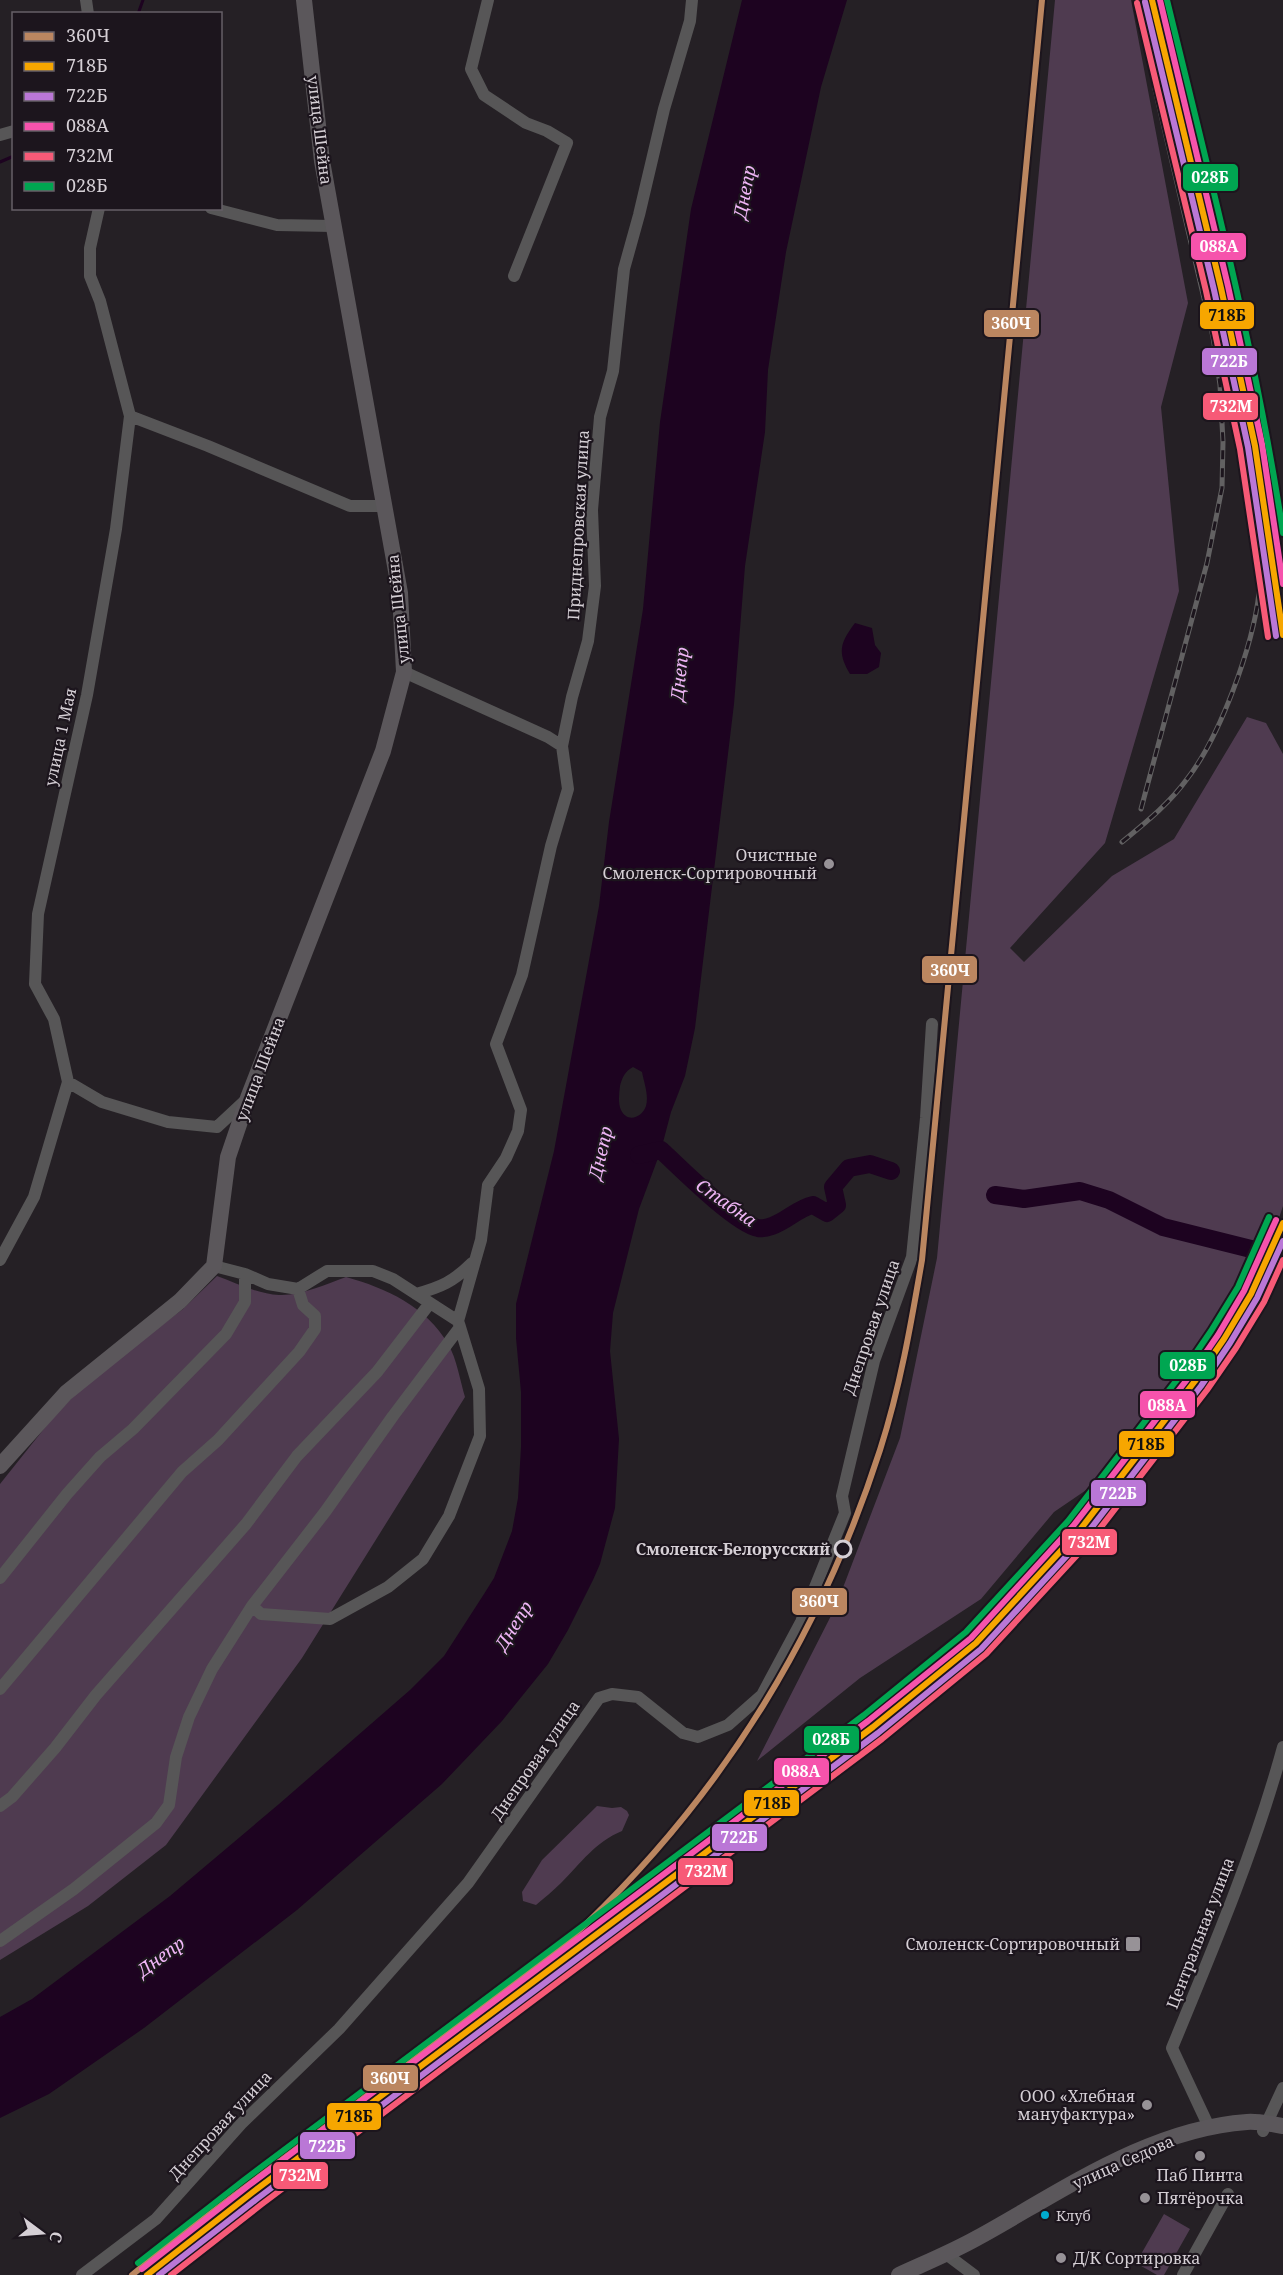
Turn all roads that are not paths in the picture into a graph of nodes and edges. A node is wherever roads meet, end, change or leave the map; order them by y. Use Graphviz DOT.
graph roads {
  1 [pos="304,0"];
  2 [pos="488,0"];
  3 [pos="692,0"];
  4 [pos="99,210"];
  5 [pos="219,210"];
  6 [pos="333,226"];
  7 [pos="514,276"];
  8 [pos="130,416"];
  9 [pos="385,506"];
  10 [pos="404,672"];
  11 [pos="562,746"];
  12 [pos="932,1024"];
  13 [pos="68,1082"];
  14 [pos="248,1098"];
  15 [pos="0,1260"];
  16 [pos="475,1260"];
  17 [pos="214,1266"];
  18 [pos="245,1274"];
  19 [pos="298,1289"];
  20 [pos="416,1294"];
  21 [pos="430,1303"];
  22 [pos="459,1324"];
  23 [pos="0,1466"];
  24 [pos="0,1578"];
  25 [pos="252,1606"];
  26 [pos="0,1689"];
  27 [pos="1283,1747"];
  28 [pos="0,1806"];
  29 [pos="0,1941"];
  30 [pos="1283,2088"];
  31 [pos="1209,2127"];
  32 [pos="1271,2127"];
  33 [pos="1228,2194"];
  34 [pos="946,2254"];
  35 [pos="82,2275"];
  36 [pos="899,2275"];
  37 [pos="974,2275"];
  38 [pos="1184,2275"];
  1 -- 6 [label="street, улица Шейна"];
  2 -- 7 [label="street"];
  3 -- 11 [label="street, Приднепровская улица"];
  4 -- 8 [label="street, улица 1 Мая"];
  5 -- 6 [label="street"];
  6 -- 9 [label="street, улица Шейна"];
  8 -- 9 [label="street"];
  8 -- 13 [label="street, улица 1 Мая"];
  9 -- 10 [label="street, улица Шейна"];
  10 -- 11 [label="street"];
  10 -- 14 [label="street, улица Шейна"];
  11 -- 16 [label="street, Приднепровская улица"];
  12 -- 35 [label="street, Днепровая улица"];
  13 -- 14 [label="street"];
  13 -- 15 [label="street, улица 1 Мая"];
  14 -- 17 [label="street, улица Шейна"];
  16 -- 20 [label="street"];
  16 -- 22 [label="street, Приднепровская улица"];
  17 -- 18 [label="street"];
  17 -- 23 [label="street"];
  18 -- 19 [label="street"];
  18 -- 24 [label="street"];
  19 -- 20 [label="street"];
  19 -- 26 [label="street"];
  20 -- 21 [label="street"];
  21 -- 22 [label="street"];
  21 -- 28 [label="street"];
  22 -- 25 [label="street"];
  22 -- 25 [label="street"];
  25 -- 29 [label="street"];
  27 -- 31 [label="street, Центральная улица"];
  30 -- 32 [label="street"];
  31 -- 32 [label="street, улица Седова"];
  31 -- 34 [label="street, улица Седова"];
  33 -- 38 [label="street"];
  34 -- 36 [label="street, улица Седова"];
  34 -- 37 [label="street"];
}
